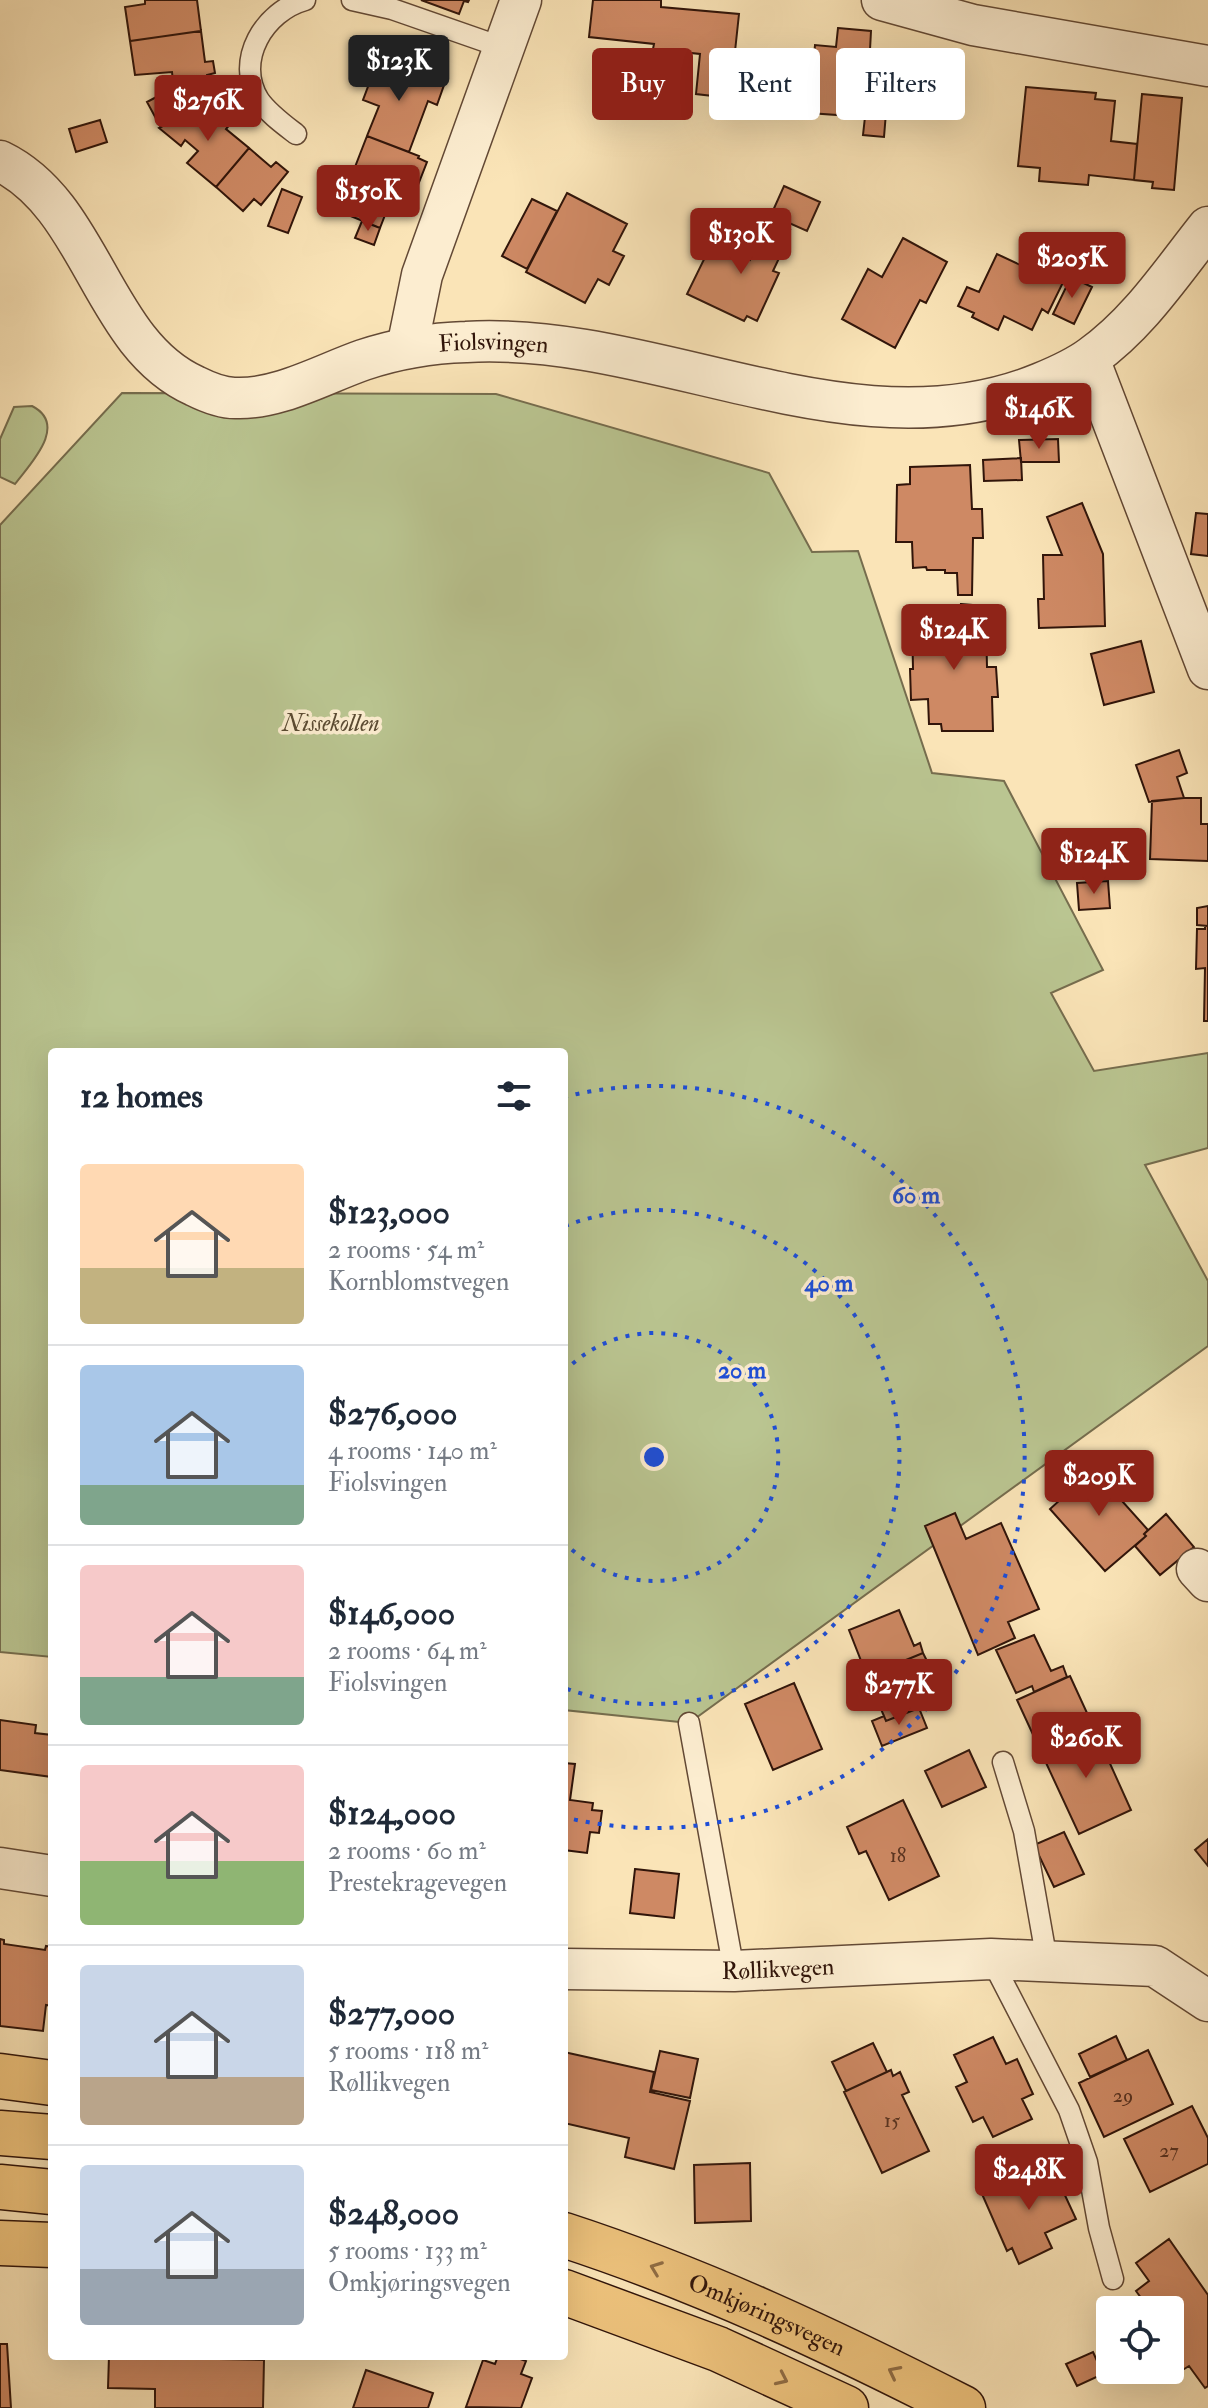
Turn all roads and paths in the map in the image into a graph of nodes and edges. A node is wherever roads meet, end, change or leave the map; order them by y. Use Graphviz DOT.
graph roads {
  1 [pos="305,0"];
  2 [pos="352,0"];
  3 [pos="521,0"];
  4 [pos="882,0"];
  5 [pos="504,48"];
  6 [pos="1208,66"];
  7 [pos="296,134"];
  8 [pos="0,161"];
  9 [pos="1208,227"];
  10 [pos="407,348"];
  11 [pos="1089,359"];
  12 [pos="1208,669"];
  13 [pos="689,1723"];
  14 [pos="1003,1762"];
  15 [pos="0,1868"];
  16 [pos="48,1875"];
  17 [pos="991,1959"];
  18 [pos="1047,1961"];
  19 [pos="568,1969"];
  20 [pos="734,1971"];
  21 [pos="1208,2001"];
  22 [pos="0,2076"];
  23 [pos="48,2082"];
  24 [pos="0,2133"];
  25 [pos="48,2137"];
  26 [pos="0,2187"];
  27 [pos="48,2192"];
  28 [pos="568,2236"];
  29 [pos="0,2243"];
  30 [pos="48,2245"];
  31 [pos="1113,2279"];
  32 [pos="568,2293"];
  33 [pos="846,2408"];
  34 [pos="963,2408"];
  1 -- 7 [label="lane"];
  2 -- 5 [label="lane"];
  3 -- 5 [label="street"];
  4 -- 6 [label="street"];
  5 -- 10 [label="street"];
  8 -- 10 [label="street, Fiolsvingen"];
  9 -- 11 [label="street, Fiolsvingen"];
  10 -- 11 [label="street, Fiolsvingen"];
  11 -- 12 [label="street"];
  13 -- 20 [label="lane"];
  14 -- 18 [label="lane"];
  15 -- 16 [label="street"];
  17 -- 18 [label="street, Røllikvegen"];
  17 -- 20 [label="street, Røllikvegen"];
  17 -- 31 [label="lane"];
  18 -- 21 [label="street, Røllikvegen"];
  19 -- 20 [label="street, Røllikvegen"];
  22 -- 23 [label="highway"];
  24 -- 25 [label="highway"];
  26 -- 27 [label="highway"];
  34 -- 28 [label="highway, Omkjøringsvegen, one-way"];
  29 -- 30 [label="highway"];
  32 -- 33 [label="highway, Omkjøringsvegen, one-way"];
}
